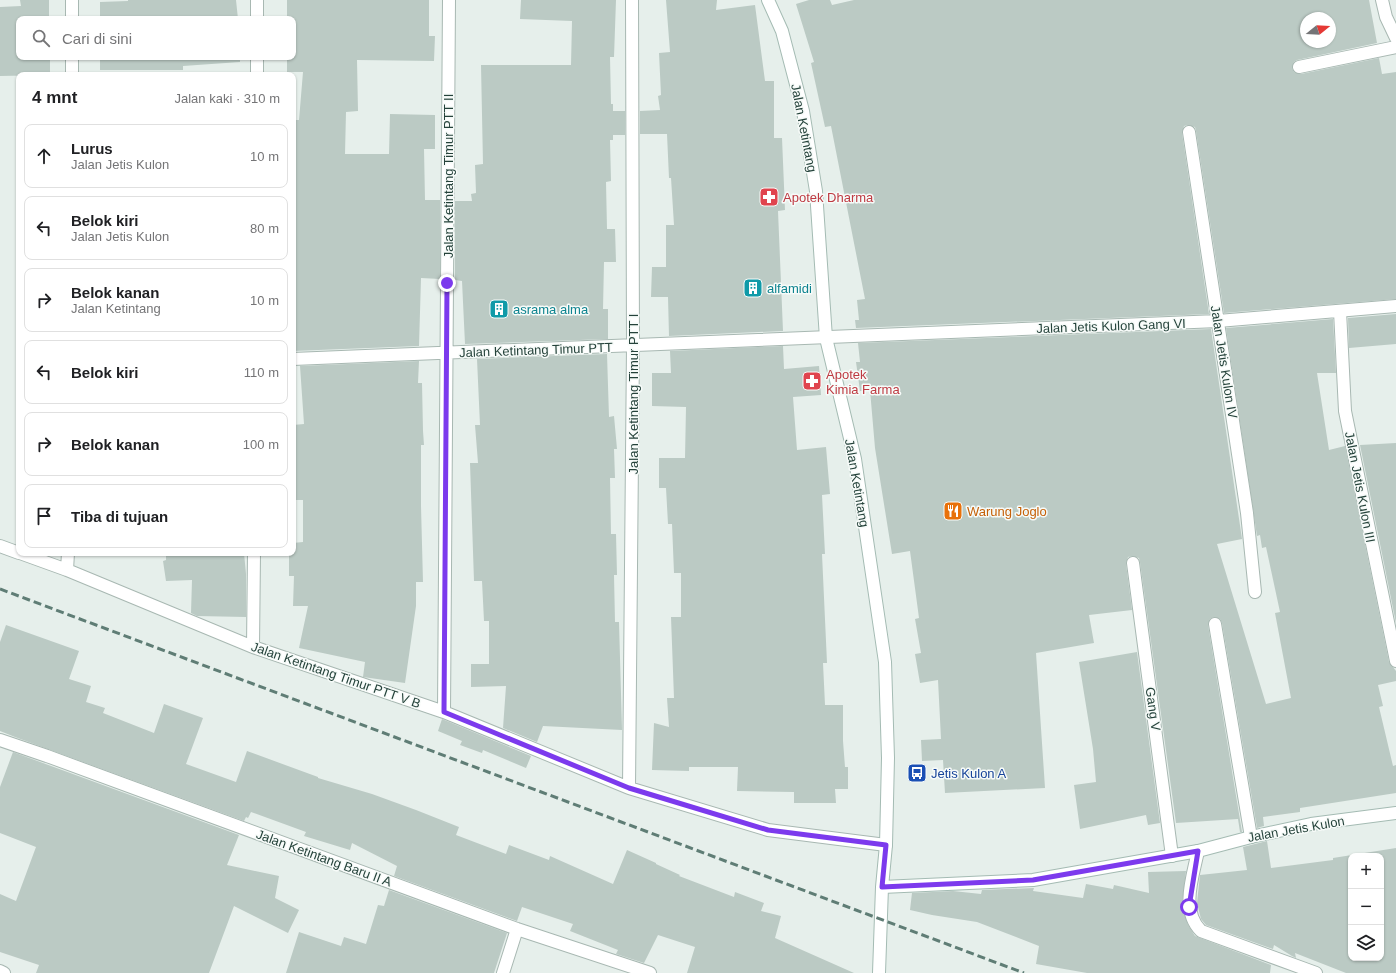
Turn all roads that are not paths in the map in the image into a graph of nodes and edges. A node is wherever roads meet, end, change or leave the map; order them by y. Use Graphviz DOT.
graph roads {
  1 [pos="72,0"];
  2 [pos="257,0"];
  3 [pos="449,0"];
  4 [pos="632,0"];
  5 [pos="768,0"];
  6 [pos="1382,0"];
  7 [pos="72,16"];
  8 [pos="257,16"];
  9 [pos="1396,38"];
  10 [pos="1396,47"];
  11 [pos="72,60"];
  12 [pos="257,60"];
  13 [pos="1299,67"];
  14 [pos="72,72"];
  15 [pos="257,72"];
  16 [pos="1189,132"];
  17 [pos="1396,306"];
  18 [pos="1340,310"];
  19 [pos="1218,321"];
  20 [pos="826,338"];
  21 [pos="633,346"];
  22 [pos="446,353"];
  23 [pos="296,359"];
  24 [pos="0,546"];
  25 [pos="16,552"];
  26 [pos="28,556"];
  27 [pos="68,556"];
  28 [pos="254,556"];
  29 [pos="1133,563"];
  30 [pos="67,570"];
  31 [pos="1255,592"];
  32 [pos="1215,624"];
  33 [pos="253,647"];
  34 [pos="1396,661"];
  35 [pos="444,712"];
  36 [pos="0,740"];
  37 [pos="629,788"];
  38 [pos="1396,813"];
  39 [pos="1251,837"];
  40 [pos="886,845"];
  41 [pos="1198,851"];
  42 [pos="1172,856"];
  43 [pos="882,887"];
  44 [pos="517,929"];
  45 [pos="0,971"];
  46 [pos="4,973"];
  47 [pos="503,973"];
  48 [pos="650,973"];
  49 [pos="879,973"];
  50 [pos="1316,973"];
  1 -- 7 [label="street"];
  2 -- 8 [label="street"];
  3 -- 22 [label="street, Jalan Ketintang Timur PTT II"];
  4 -- 21 [label="street, Jalan Ketintang Timur PTT I"];
  5 -- 20 [label="street, Jalan Ketintang"];
  6 -- 9 [label="street"];
  10 -- 13 [label="street"];
  11 -- 14 [label="street"];
  12 -- 15 [label="street"];
  16 -- 19 [label="street, Jalan Jetis Kulon IV"];
  17 -- 18 [label="street, Jalan Jetis Kulon Gang VI"];
  18 -- 19 [label="street, Jalan Jetis Kulon Gang VI"];
  18 -- 34 [label="street, Jalan Jetis Kulon III"];
  19 -- 20 [label="street, Jalan Jetis Kulon Gang VI"];
  19 -- 31 [label="street, Jalan Jetis Kulon IV"];
  20 -- 21 [label="street, Jalan Ketintang Timur PTT"];
  20 -- 40 [label="street, Jalan Ketintang"];
  21 -- 22 [label="street, Jalan Ketintang Timur PTT"];
  21 -- 37 [label="street, Jalan Ketintang Timur PTT I"];
  22 -- 23 [label="street, Jalan Ketintang Timur PTT"];
  22 -- 35 [label="street, Jalan Ketintang Timur PTT II"];
  24 -- 25 [label="street, Jalan Ketintang Timur PTT V B"];
  26 -- 30 [label="street, Jalan Ketintang Timur PTT V B"];
  27 -- 30 [label="street"];
  28 -- 33 [label="street"];
  29 -- 42 [label="street, Gang V"];
  30 -- 33 [label="street, Jalan Ketintang Timur PTT V B"];
  32 -- 39 [label="street"];
  33 -- 35 [label="street, Jalan Ketintang Timur PTT V B"];
  35 -- 37 [label="street, Jalan Ketintang Timur PTT V B"];
  36 -- 44 [label="street, Jalan Ketintang Baru II A"];
  37 -- 40 [label="street, Jalan Ketintang Timur PTT V B"];
  38 -- 39 [label="street, Jalan Jetis Kulon"];
  39 -- 41 [label="street, Jalan Jetis Kulon"];
  40 -- 43 [label="street, Jalan Ketintang"];
  41 -- 42 [label="street, Jalan Jetis Kulon"];
  41 -- 50 [label="street"];
  42 -- 43 [label="street, Jalan Jetis Kulon"];
  43 -- 49 [label="street, Jalan Ketintang"];
  44 -- 47 [label="street"];
  44 -- 48 [label="street, Jalan Ketintang Baru II A"];
  45 -- 46 [label="street"];
}
